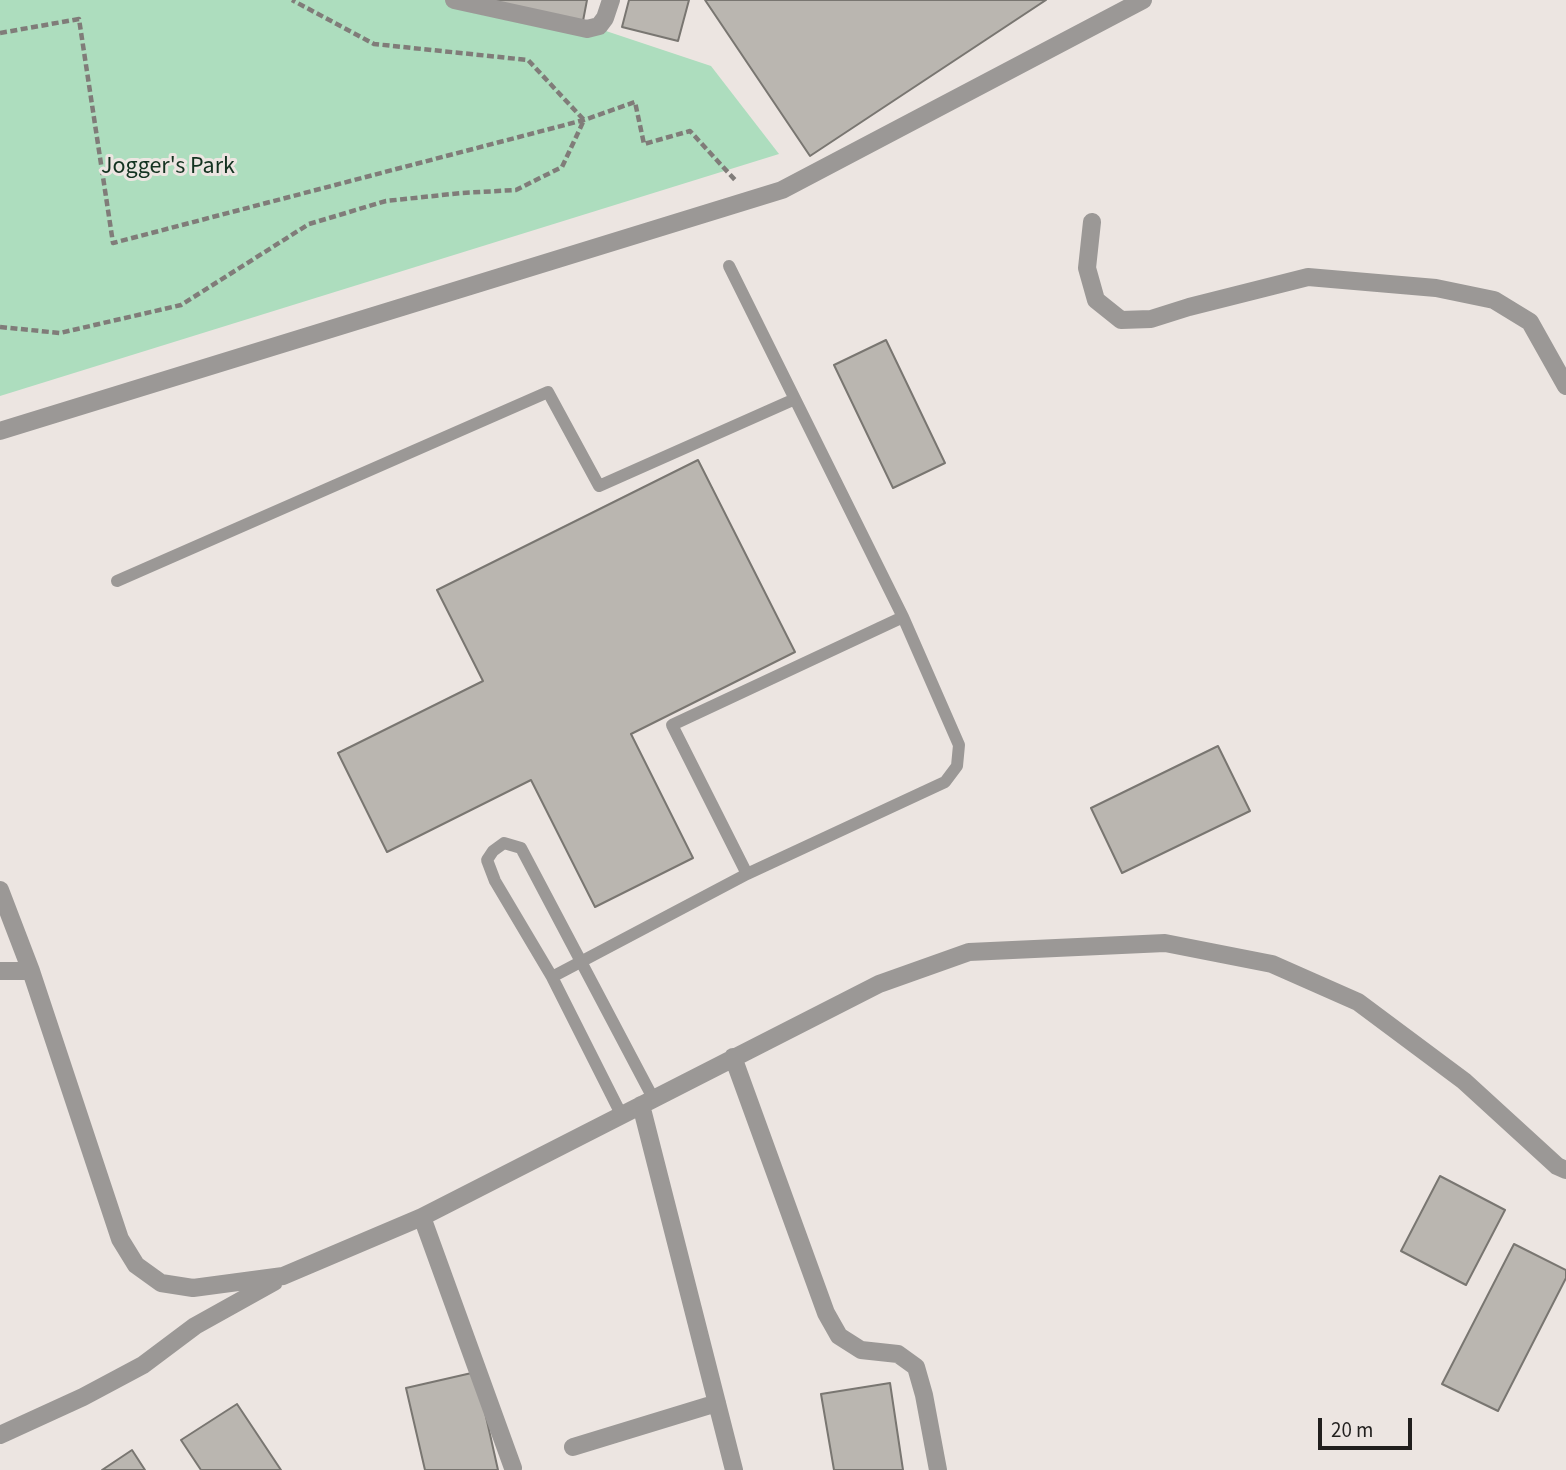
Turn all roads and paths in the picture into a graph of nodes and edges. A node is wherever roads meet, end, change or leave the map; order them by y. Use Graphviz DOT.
graph roads {
  1 [pos="292,0"];
  2 [pos="454,0"];
  3 [pos="611,0"];
  4 [pos="1143,0"];
  5 [pos="0,33"];
  6 [pos="584,120"];
  7 [pos="753,199"];
  8 [pos="1092,222"];
  9 [pos="729,266"];
  10 [pos="0,327"];
  11 [pos="1566,386"];
  12 [pos="795,399"];
  13 [pos="0,431"];
  14 [pos="117,581"];
  15 [pos="902,617"];
  16 [pos="747,874"];
  17 [pos="0,890"];
  18 [pos="581,961"];
  19 [pos="0,971"];
  20 [pos="31,971"];
  21 [pos="552,977"];
  22 [pos="733,1057"];
  23 [pos="647,1102"];
  24 [pos="622,1116"];
  25 [pos="1566,1170"];
  26 [pos="422,1217"];
  27 [pos="283,1276"];
  28 [pos="717,1403"];
  29 [pos="0,1435"];
  30 [pos="573,1447"];
  31 [pos="513,1468"];
  32 [pos="734,1470"];
  33 [pos="938,1470"];
  1 -- 6 [label="path"];
  2 -- 3 [label="street"];
  4 -- 7 [label="street"];
  5 -- 6 [label="path"];
  6 -- 7 [label="path"];
  6 -- 10 [label="path"];
  7 -- 13 [label="street"];
  8 -- 11 [label="street"];
  9 -- 12 [label="lane"];
  12 -- 14 [label="lane"];
  12 -- 15 [label="lane"];
  15 -- 16 [label="lane"];
  15 -- 16 [label="lane"];
  16 -- 18 [label="lane"];
  17 -- 20 [label="street"];
  18 -- 21 [label="lane"];
  18 -- 21 [label="lane"];
  18 -- 23 [label="lane"];
  19 -- 20 [label="street"];
  20 -- 27 [label="street"];
  21 -- 24 [label="lane"];
  22 -- 23 [label="street"];
  22 -- 25 [label="street"];
  22 -- 33 [label="street"];
  23 -- 24 [label="street"];
  23 -- 28 [label="street"];
  24 -- 26 [label="street"];
  26 -- 27 [label="street"];
  26 -- 31 [label="street"];
  27 -- 29 [label="street"];
  28 -- 30 [label="street"];
  28 -- 32 [label="street"];
}
